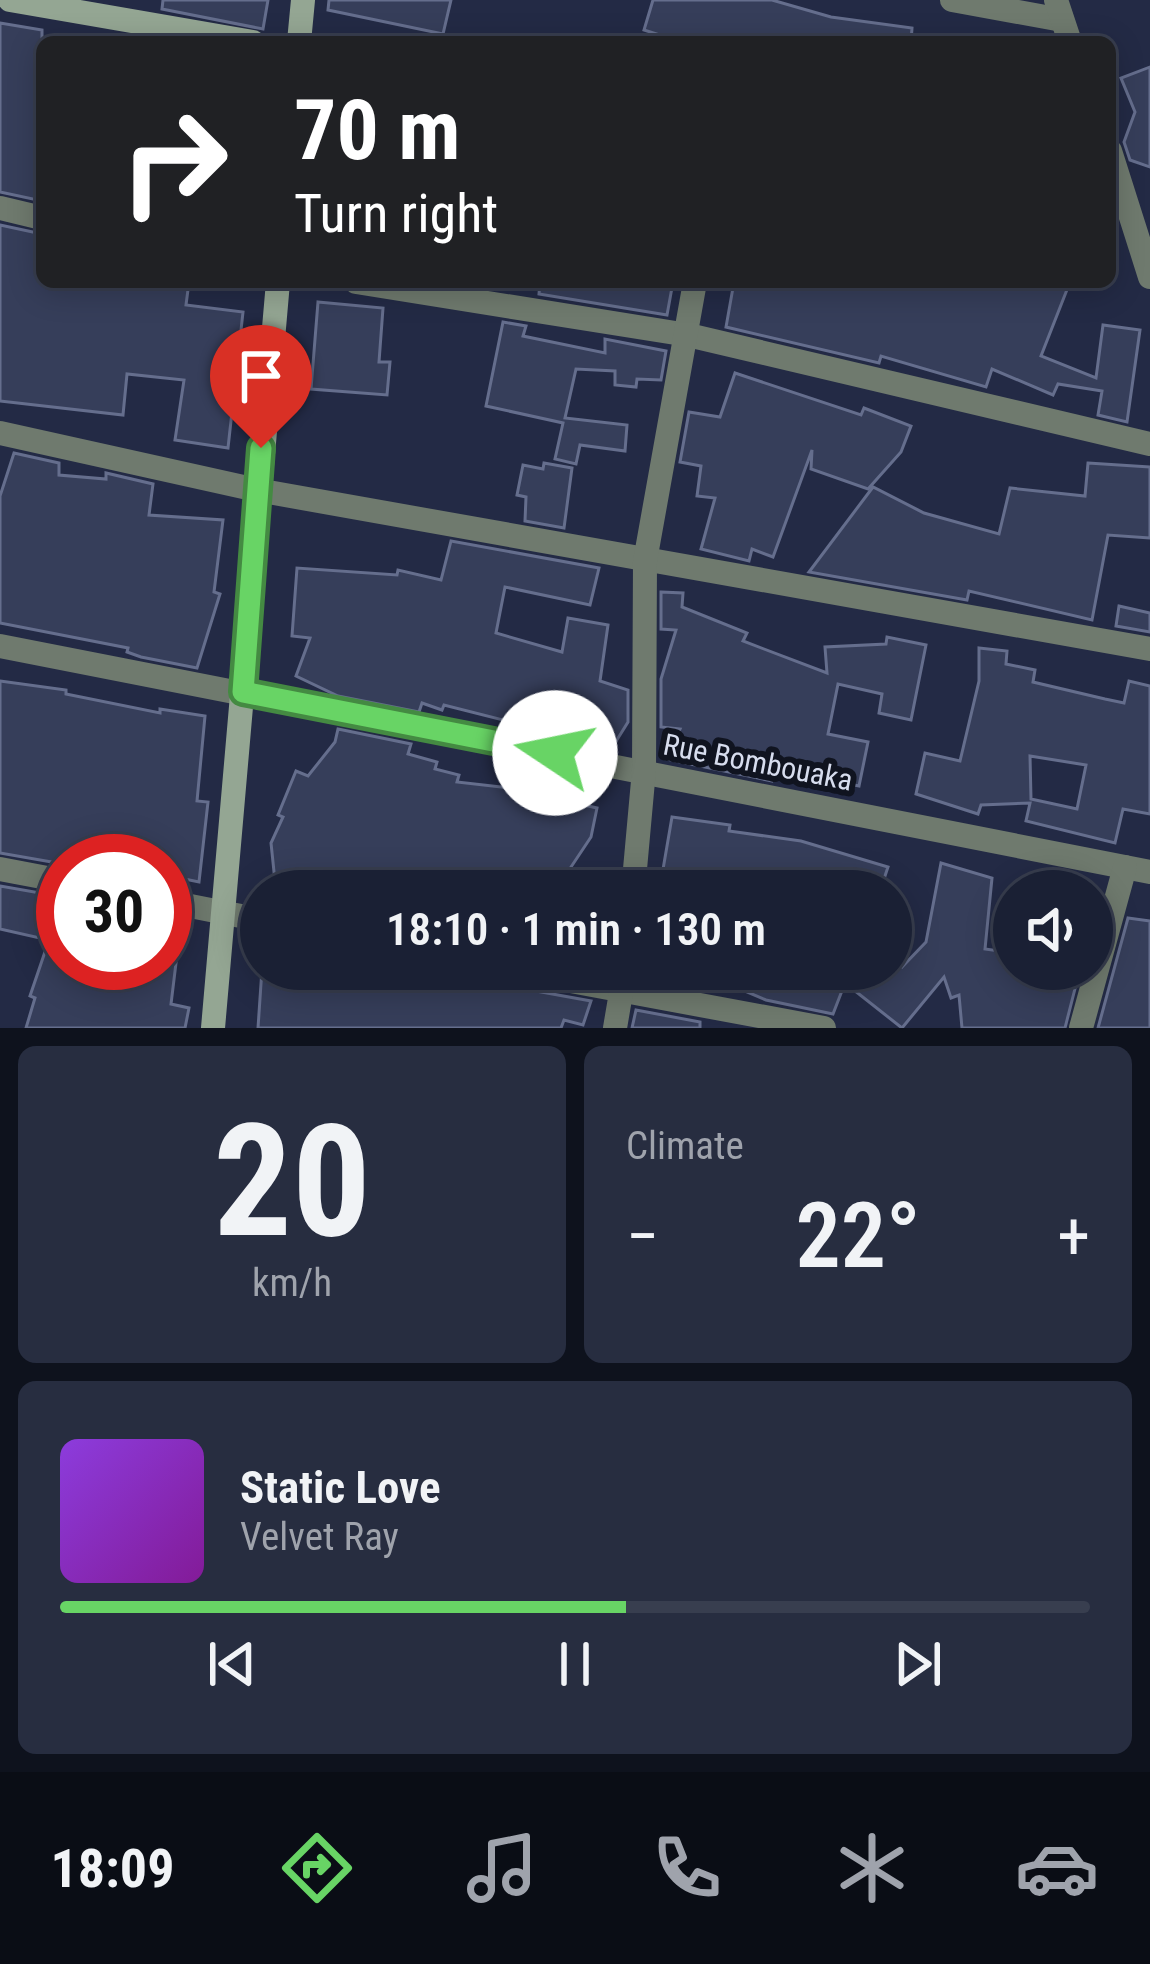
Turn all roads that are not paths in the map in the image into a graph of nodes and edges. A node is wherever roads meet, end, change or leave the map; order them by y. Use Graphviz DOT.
graph roads {
  1 [pos="10,0"];
  2 [pos="303,0"];
  3 [pos="952,0"];
  4 [pos="1063,21"];
  5 [pos="218,36"];
  6 [pos="300,36"];
  7 [pos="1116,168"];
  8 [pos="0,208"];
  9 [pos="1131,211"];
  10 [pos="36,217"];
  11 [pos="1150,277"];
  12 [pos="277,288"];
  13 [pos="394,288"];
  14 [pos="694,288"];
  15 [pos="688,335"];
  16 [pos="0,433"];
  17 [pos="1150,444"];
  18 [pos="257,490"];
  19 [pos="645,561"];
  20 [pos="0,646"];
  21 [pos="1150,649"];
  22 [pos="243,692"];
  23 [pos="644,770"];
  24 [pos="0,869"];
  25 [pos="635,870"];
  26 [pos="1138,870"];
  27 [pos="36,876"];
  28 [pos="192,906"];
  29 [pos="219,911"];
  30 [pos="240,916"];
  31 [pos="622,990"];
  32 [pos="662,990"];
  33 [pos="213,1028"];
  34 [pos="615,1028"];
  35 [pos="824,1028"];
  36 [pos="1081,1028"];
  1 -- 5 [label="main road"];
  2 -- 6 [label="main road"];
  3 -- 4 [label="street"];
  7 -- 9 [label="street"];
  8 -- 10 [label="street"];
  9 -- 11 [label="street"];
  12 -- 18 [label="main road"];
  13 -- 15 [label="street"];
  14 -- 15 [label="street"];
  15 -- 17 [label="street"];
  15 -- 19 [label="street"];
  16 -- 18 [label="street"];
  18 -- 19 [label="street"];
  18 -- 22 [label="main road"];
  19 -- 21 [label="street"];
  19 -- 23 [label="street"];
  20 -- 22 [label="street, Rue Bombouaka"];
  22 -- 23 [label="street, Rue Bombouaka"];
  22 -- 29 [label="main road"];
  23 -- 25 [label="street"];
  23 -- 26 [label="street, Rue Bombouaka"];
  24 -- 27 [label="street"];
  26 -- 36 [label="street"];
  28 -- 29 [label="street"];
  29 -- 30 [label="street"];
  29 -- 33 [label="main road"];
  31 -- 34 [label="street"];
  32 -- 35 [label="street"];
}
